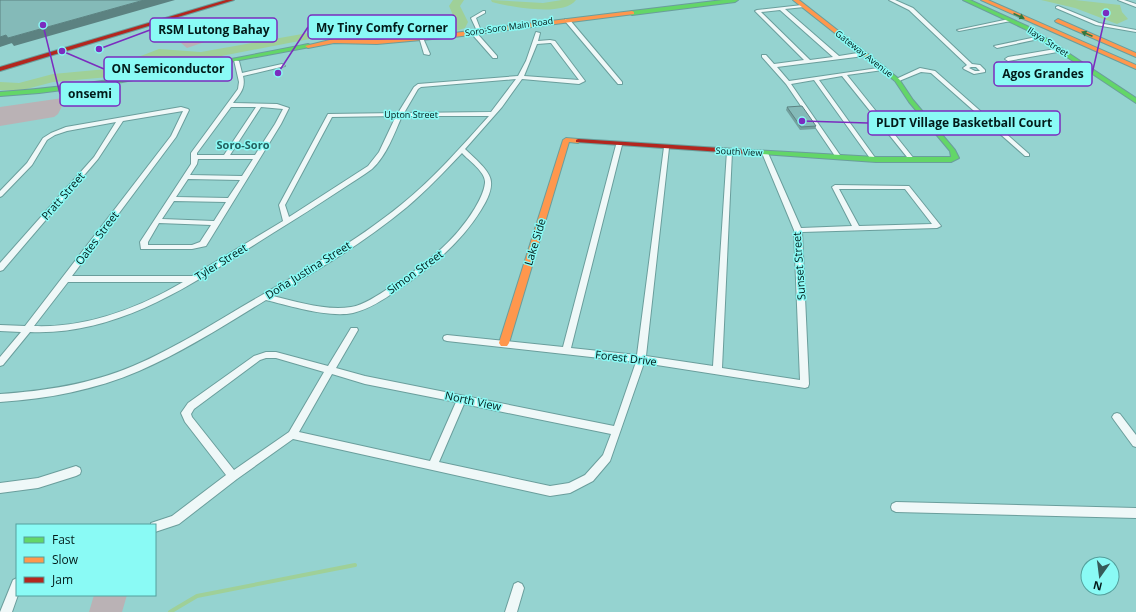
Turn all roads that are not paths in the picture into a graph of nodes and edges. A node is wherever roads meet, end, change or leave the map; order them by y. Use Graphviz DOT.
graph roads {
  1 [pos="231,0"];
  2 [pos="735,0"];
  3 [pos="891,0"];
  4 [pos="984,0"];
  5 [pos="1120,0"];
  6 [pos="970,2"];
  7 [pos="799,3"];
  8 [pos="1136,6"];
  9 [pos="1058,7"];
  10 [pos="781,8"];
  11 [pos="483,12"];
  12 [pos="1051,18"];
  13 [pos="567,20"];
  14 [pos="1009,20"];
  15 [pos="959,30"];
  16 [pos="1136,31"];
  17 [pos="476,32"];
  18 [pos="538,33"];
  19 [pos="1041,37"];
  20 [pos="421,38"];
  21 [pos="535,43"];
  22 [pos="997,46"];
  23 [pos="1061,50"];
  24 [pos="427,54"];
  25 [pos="864,54"];
  26 [pos="1136,55"];
  27 [pos="764,56"];
  28 [pos="495,57"];
  29 [pos="837,57"];
  30 [pos="1008,59"];
  31 [pos="236,61"];
  32 [pos="808,61"];
  33 [pos="970,65"];
  34 [pos="282,66"];
  35 [pos="774,66"];
  36 [pos="1136,67"];
  37 [pos="883,68"];
  38 [pos="0,70"];
  39 [pos="240,75"];
  40 [pos="844,75"];
  41 [pos="521,78"];
  42 [pos="816,79"];
  43 [pos="897,80"];
  44 [pos="788,82"];
  45 [pos="620,83"];
  46 [pos="0,94"];
  47 [pos="1136,101"];
  48 [pos="230,105"];
  49 [pos="260,105"];
  50 [pos="492,114"];
  51 [pos="399,116"];
  52 [pos="121,119"];
  53 [pos="566,140"];
  54 [pos="619,144"];
  55 [pos="666,148"];
  56 [pos="462,150"];
  57 [pos="729,152"];
  58 [pos="765,153"];
  59 [pos="1027,155"];
  60 [pos="194,157"];
  61 [pos="257,157"];
  62 [pos="226,158"];
  63 [pos="840,158"];
  64 [pos="874,160"];
  65 [pos="913,161"];
  66 [pos="185,177"];
  67 [pos="244,178"];
  68 [pos="0,194"];
  69 [pos="171,199"];
  70 [pos="230,200"];
  71 [pos="156,221"];
  72 [pos="287,221"];
  73 [pos="216,223"];
  74 [pos="857,228"];
  75 [pos="798,230"];
  76 [pos="0,268"];
  77 [pos="66,279"];
  78 [pos="193,279"];
  79 [pos="264,298"];
  80 [pos="0,328"];
  81 [pos="27,330"];
  82 [pos="354,330"];
  83 [pos="447,338"];
  84 [pos="504,343"];
  85 [pos="566,351"];
  86 [pos="641,359"];
  87 [pos="0,363"];
  88 [pos="330,370"];
  89 [pos="717,371"];
  90 [pos="805,384"];
  91 [pos="0,398"];
  92 [pos="462,399"];
  93 [pos="1117,416"];
  94 [pos="617,431"];
  95 [pos="292,435"];
  96 [pos="1136,443"];
  97 [pos="433,466"];
  98 [pos="76,471"];
  99 [pos="233,476"];
  100 [pos="0,488"];
  101 [pos="896,507"];
  102 [pos="1136,513"];
  103 [pos="156,527"];
  104 [pos="16,587"];
  105 [pos="518,588"];
  106 [pos="6,612"];
  107 [pos="511,612"];
  1 -- 38 [label="main road"];
  2 -- 13 [label="main road, Soro-Soro Main Road"];
  3 -- 33 [label="street"];
  4 -- 36 [label="main road, one-way"];
  5 -- 8 [label="street"];
  6 -- 14 [label="main road, Ilaya Street"];
  7 -- 10 [label="street"];
  7 -- 25 [label="main road, Gateway Avenue"];
  9 -- 16 [label="street"];
  10 -- 29 [label="street"];
  10 -- 32 [label="street"];
  11 -- 17 [label="street"];
  26 -- 12 [label="main road, one-way"];
  13 -- 17 [label="main road, Soro-Soro Main Road"];
  13 -- 45 [label="street"];
  14 -- 15 [label="street"];
  14 -- 19 [label="main road, Ilaya Street"];
  17 -- 20 [label="main road, Soro-Soro Main Road"];
  17 -- 28 [label="street"];
  18 -- 21 [label="street, Doña Justina Street"];
  19 -- 22 [label="street"];
  19 -- 23 [label="main road, Ilaya Street"];
  20 -- 24 [label="street"];
  20 -- 31 [label="main road, Soro-Soro Main Road"];
  21 -- 41 [label="street, Doña Justina Street"];
  21 -- 41 [label="street"];
  23 -- 30 [label="street"];
  23 -- 47 [label="main road, Ilaya Street"];
  25 -- 29 [label="street"];
  25 -- 37 [label="main road, Gateway Avenue"];
  27 -- 35 [label="street"];
  29 -- 32 [label="street"];
  31 -- 39 [label="street"];
  31 -- 46 [label="main road, Soro-Soro Main Road"];
  32 -- 35 [label="street"];
  34 -- 39 [label="street"];
  35 -- 44 [label="street"];
  37 -- 40 [label="street"];
  37 -- 43 [label="main road, Gateway Avenue"];
  39 -- 48 [label="street"];
  40 -- 42 [label="street"];
  40 -- 65 [label="street"];
  41 -- 50 [label="street, Doña Justina Street"];
  41 -- 51 [label="street, Tyler Street"];
  42 -- 44 [label="street"];
  42 -- 64 [label="street"];
  43 -- 59 [label="street"];
  43 -- 65 [label="main road, Gateway Avenue"];
  44 -- 63 [label="street"];
  48 -- 49 [label="street"];
  48 -- 60 [label="street"];
  49 -- 61 [label="street"];
  49 -- 62 [label="street"];
  50 -- 51 [label="street, Upton Street"];
  50 -- 56 [label="street, Doña Justina Street"];
  51 -- 72 [label="street, Tyler Street"];
  51 -- 72 [label="street, Upton Street"];
  52 -- 68 [label="street"];
  52 -- 76 [label="street, Pratt Street"];
  52 -- 77 [label="street, Oates Street"];
  53 -- 54 [label="main road, South View"];
  53 -- 84 [label="main road, Lake Side"];
  54 -- 55 [label="main road, South View"];
  54 -- 85 [label="street"];
  55 -- 57 [label="main road, South View"];
  55 -- 86 [label="street"];
  56 -- 79 [label="street, Doña Justina Street"];
  56 -- 79 [label="street, Simon Street"];
  57 -- 58 [label="main road, South View"];
  57 -- 89 [label="street"];
  58 -- 63 [label="main road, South View"];
  58 -- 75 [label="street, Sunset Street"];
  60 -- 62 [label="street"];
  60 -- 66 [label="street"];
  61 -- 62 [label="street"];
  61 -- 67 [label="street"];
  63 -- 64 [label="main road, South View"];
  64 -- 65 [label="main road, South View"];
  66 -- 67 [label="street"];
  66 -- 69 [label="street"];
  67 -- 70 [label="street"];
  69 -- 70 [label="street"];
  69 -- 71 [label="street"];
  70 -- 73 [label="street"];
  71 -- 73 [label="street"];
  71 -- 73 [label="street"];
  72 -- 78 [label="street, Tyler Street"];
  74 -- 74 [label="street"];
  74 -- 75 [label="street"];
  75 -- 90 [label="street, Sunset Street"];
  77 -- 78 [label="street"];
  77 -- 81 [label="street, Oates Street"];
  78 -- 81 [label="street, Tyler Street"];
  79 -- 91 [label="street, Doña Justina Street"];
  80 -- 81 [label="street, Tyler Street"];
  81 -- 87 [label="street, Oates Street"];
  82 -- 88 [label="street"];
  83 -- 84 [label="street, Forest Drive"];
  84 -- 85 [label="street, Forest Drive"];
  85 -- 86 [label="street, Forest Drive"];
  86 -- 89 [label="street, Forest Drive"];
  86 -- 94 [label="street"];
  88 -- 92 [label="street, North View"];
  88 -- 95 [label="street"];
  88 -- 99 [label="street, North View"];
  89 -- 90 [label="street, Forest Drive"];
  92 -- 94 [label="street, North View"];
  92 -- 97 [label="street"];
  93 -- 96 [label="street"];
  94 -- 97 [label="street"];
  95 -- 97 [label="street"];
  95 -- 99 [label="street"];
  98 -- 100 [label="street"];
  99 -- 103 [label="street"];
  101 -- 102 [label="street"];
  104 -- 106 [label="street"];
  105 -- 107 [label="street"];
}
